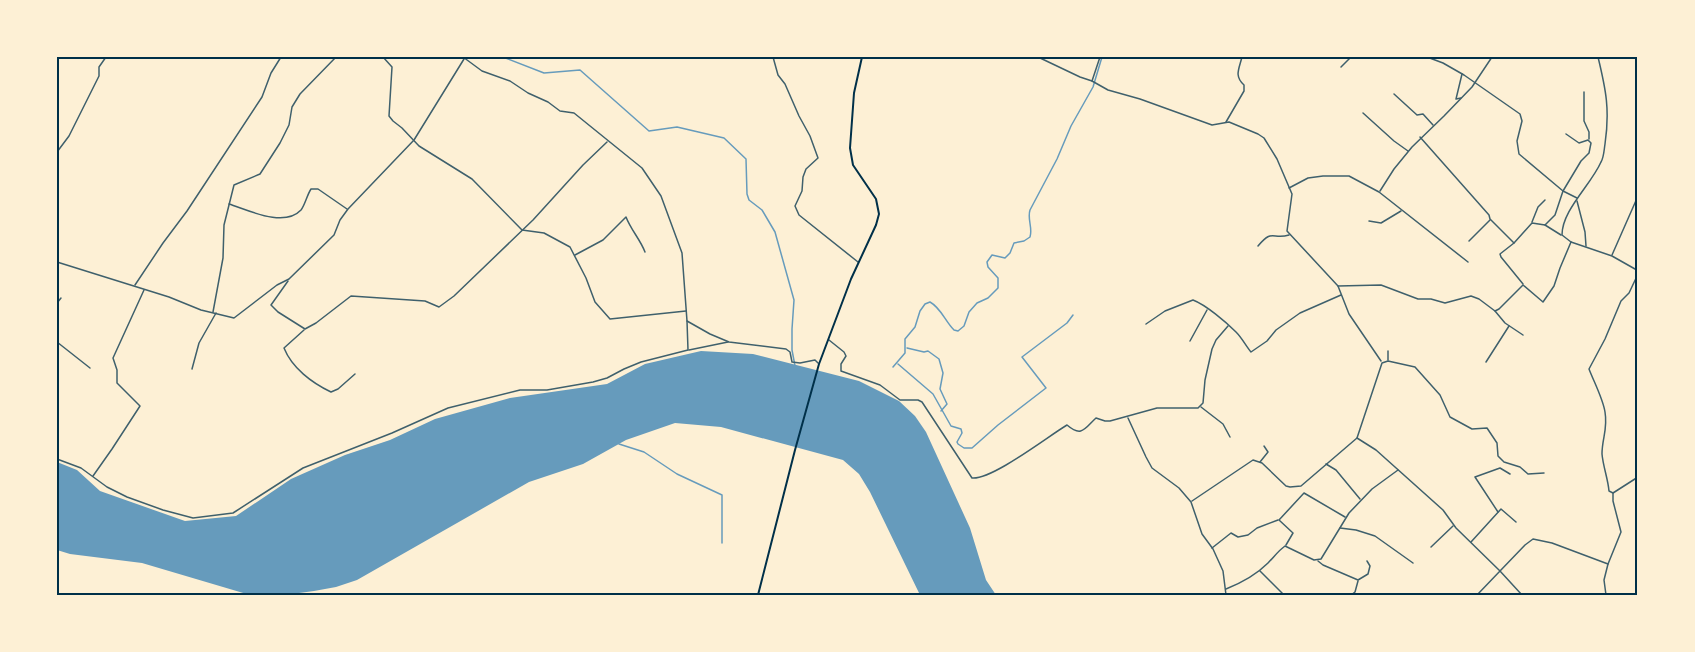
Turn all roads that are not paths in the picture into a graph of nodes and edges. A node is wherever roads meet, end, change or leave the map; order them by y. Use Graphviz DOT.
graph roads {
  1 [pos="106,57"];
  2 [pos="281,57"];
  3 [pos="336,57"];
  4 [pos="383,57"];
  5 [pos="773,57"];
  6 [pos="862,57"];
  7 [pos="1038,57"];
  8 [pos="1100,57"];
  9 [pos="1242,57"];
  10 [pos="1351,57"];
  11 [pos="1427,57"];
  12 [pos="1492,57"];
  13 [pos="1598,57"];
  14 [pos="464,58"];
  15 [pos="1341,68"];
  16 [pos="1462,74"];
  17 [pos="1092,81"];
  18 [pos="1475,82"];
  19 [pos="1584,92"];
  20 [pos="1394,94"];
  21 [pos="1462,98"];
  22 [pos="1363,113"];
  23 [pos="1226,122"];
  24 [pos="1433,126"];
  25 [pos="1566,134"];
  26 [pos="1420,137"];
  27 [pos="414,140"];
  28 [pos="1588,140"];
  29 [pos="608,141"];
  30 [pos="1408,151"];
  31 [pos="57,152"];
  32 [pos="1288,188"];
  33 [pos="1563,191"];
  34 [pos="1379,192"];
  35 [pos="1638,196"];
  36 [pos="1577,199"];
  37 [pos="1545,200"];
  38 [pos="229,204"];
  39 [pos="348,209"];
  40 [pos="1402,211"];
  41 [pos="1490,219"];
  42 [pos="1369,221"];
  43 [pos="1532,223"];
  44 [pos="1545,225"];
  45 [pos="522,230"];
  46 [pos="1290,235"];
  47 [pos="1562,235"];
  48 [pos="1470,242"];
  49 [pos="1571,242"];
  50 [pos="1514,243"];
  51 [pos="1258,246"];
  52 [pos="1587,247"];
  53 [pos="645,252"];
  54 [pos="575,256"];
  55 [pos="1612,256"];
  56 [pos="57,262"];
  57 [pos="859,262"];
  58 [pos="1468,262"];
  59 [pos="1638,273"];
  60 [pos="289,279"];
  61 [pos="135,285"];
  62 [pos="1523,285"];
  63 [pos="1338,286"];
  64 [pos="144,288"];
  65 [pos="1342,295"];
  66 [pos="61,298"];
  67 [pos="57,303"];
  68 [pos="1207,309"];
  69 [pos="686,311"];
  70 [pos="1495,311"];
  71 [pos="214,313"];
  72 [pos="687,321"];
  73 [pos="1146,324"];
  74 [pos="1228,326"];
  75 [pos="1509,326"];
  76 [pos="305,329"];
  77 [pos="1523,335"];
  78 [pos="828,339"];
  79 [pos="1190,341"];
  80 [pos="57,342"];
  81 [pos="729,342"];
  82 [pos="688,350"];
  83 [pos="1388,351"];
  84 [pos="1388,361"];
  85 [pos="1486,362"];
  86 [pos="1382,363"];
  87 [pos="819,364"];
  88 [pos="90,368"];
  89 [pos="192,369"];
  90 [pos="355,374"];
  91 [pos="1201,407"];
  92 [pos="1128,417"];
  93 [pos="1230,436"];
  94 [pos="1357,438"];
  95 [pos="1264,446"];
  96 [pos="57,459"];
  97 [pos="1259,462"];
  98 [pos="1326,464"];
  99 [pos="1398,470"];
  100 [pos="1544,472"];
  101 [pos="1510,474"];
  102 [pos="92,476"];
  103 [pos="1638,477"];
  104 [pos="1613,493"];
  105 [pos="1361,499"];
  106 [pos="1191,502"];
  107 [pos="1498,512"];
  108 [pos="1346,517"];
  109 [pos="1279,520"];
  110 [pos="1516,522"];
  111 [pos="1454,525"];
  112 [pos="1339,528"];
  113 [pos="1470,542"];
  114 [pos="1285,546"];
  115 [pos="1431,547"];
  116 [pos="1212,548"];
  117 [pos="1317,561"];
  118 [pos="1367,561"];
  119 [pos="1413,563"];
  120 [pos="1608,564"];
  121 [pos="1259,570"];
  122 [pos="1500,571"];
  123 [pos="1358,580"];
  124 [pos="1226,589"];
  125 [pos="758,595"];
  126 [pos="1226,595"];
  127 [pos="1284,595"];
  128 [pos="1351,595"];
  129 [pos="1476,595"];
  130 [pos="1522,595"];
  131 [pos="1606,595"];
  1 -- 31 [label="street"];
  2 -- 61 [label="street"];
  3 -- 38 [label="street"];
  4 -- 27 [label="street"];
  5 -- 57 [label="street"];
  6 -- 57 [label="main road"];
  7 -- 17 [label="street"];
  8 -- 17 [label="street"];
  9 -- 23 [label="street"];
  10 -- 15 [label="street"];
  11 -- 16 [label="street"];
  12 -- 18 [label="street"];
  13 -- 36 [label="street"];
  14 -- 27 [label="street"];
  14 -- 29 [label="street"];
  16 -- 18 [label="street"];
  16 -- 21 [label="street"];
  17 -- 23 [label="street"];
  18 -- 21 [label="street"];
  18 -- 33 [label="street"];
  19 -- 28 [label="street"];
  20 -- 24 [label="street"];
  21 -- 24 [label="street"];
  22 -- 30 [label="street"];
  23 -- 32 [label="street"];
  24 -- 26 [label="street"];
  25 -- 28 [label="street"];
  26 -- 30 [label="street"];
  26 -- 41 [label="street"];
  27 -- 39 [label="street"];
  27 -- 45 [label="street"];
  28 -- 33 [label="street"];
  29 -- 45 [label="street"];
  29 -- 69 [label="street"];
  30 -- 34 [label="street"];
  32 -- 34 [label="street"];
  32 -- 46 [label="street"];
  33 -- 36 [label="street"];
  33 -- 44 [label="street"];
  34 -- 40 [label="street"];
  35 -- 55 [label="street"];
  36 -- 47 [label="street"];
  36 -- 52 [label="street"];
  37 -- 43 [label="street"];
  38 -- 39 [label="street"];
  38 -- 71 [label="street"];
  39 -- 60 [label="street"];
  40 -- 42 [label="street"];
  40 -- 58 [label="street"];
  41 -- 48 [label="street"];
  41 -- 50 [label="street"];
  43 -- 44 [label="street"];
  43 -- 50 [label="street"];
  44 -- 47 [label="street"];
  45 -- 54 [label="street"];
  45 -- 76 [label="street"];
  46 -- 51 [label="street"];
  46 -- 63 [label="street"];
  47 -- 49 [label="street"];
  49 -- 52 [label="street"];
  49 -- 62 [label="street"];
  50 -- 62 [label="street"];
  52 -- 55 [label="street"];
  53 -- 54 [label="street"];
  54 -- 69 [label="street"];
  55 -- 59 [label="street"];
  56 -- 61 [label="street"];
  57 -- 78 [label="main road"];
  59 -- 104 [label="street"];
  60 -- 71 [label="street"];
  60 -- 76 [label="street"];
  61 -- 64 [label="street"];
  62 -- 70 [label="street"];
  63 -- 65 [label="street"];
  63 -- 70 [label="street"];
  64 -- 71 [label="street"];
  64 -- 102 [label="street"];
  65 -- 74 [label="street"];
  65 -- 86 [label="street"];
  66 -- 67 [label="street"];
  68 -- 73 [label="street"];
  68 -- 74 [label="street"];
  68 -- 79 [label="street"];
  69 -- 72 [label="street"];
  70 -- 75 [label="street"];
  71 -- 89 [label="street"];
  72 -- 81 [label="street"];
  72 -- 82 [label="street"];
  74 -- 91 [label="street"];
  75 -- 77 [label="street"];
  75 -- 85 [label="street"];
  76 -- 90 [label="street"];
  78 -- 87 [label="main road"];
  78 -- 92 [label="street"];
  80 -- 88 [label="street"];
  81 -- 82 [label="street"];
  81 -- 87 [label="street"];
  82 -- 102 [label="street"];
  83 -- 84 [label="street"];
  84 -- 86 [label="street"];
  84 -- 100 [label="street"];
  86 -- 94 [label="street"];
  87 -- 125 [label="main road"];
  91 -- 92 [label="street"];
  91 -- 93 [label="street"];
  92 -- 106 [label="street"];
  94 -- 98 [label="street"];
  94 -- 99 [label="street"];
  95 -- 97 [label="street"];
  96 -- 102 [label="street"];
  97 -- 98 [label="street"];
  97 -- 106 [label="street"];
  98 -- 105 [label="street"];
  99 -- 105 [label="street"];
  99 -- 111 [label="street"];
  101 -- 107 [label="street"];
  103 -- 104 [label="street"];
  104 -- 120 [label="street"];
  105 -- 108 [label="street"];
  106 -- 116 [label="street"];
  107 -- 110 [label="street"];
  107 -- 113 [label="street"];
  108 -- 109 [label="street"];
  108 -- 112 [label="street"];
  109 -- 114 [label="street"];
  109 -- 116 [label="street"];
  111 -- 113 [label="street"];
  111 -- 115 [label="street"];
  112 -- 117 [label="street"];
  112 -- 119 [label="street"];
  113 -- 122 [label="street"];
  114 -- 117 [label="street"];
  114 -- 121 [label="street"];
  116 -- 124 [label="street"];
  117 -- 123 [label="street"];
  118 -- 123 [label="street"];
  120 -- 122 [label="street"];
  120 -- 131 [label="street"];
  121 -- 124 [label="street"];
  121 -- 127 [label="street"];
  122 -- 129 [label="street"];
  122 -- 130 [label="street"];
  123 -- 128 [label="street"];
  124 -- 126 [label="street"];
}
